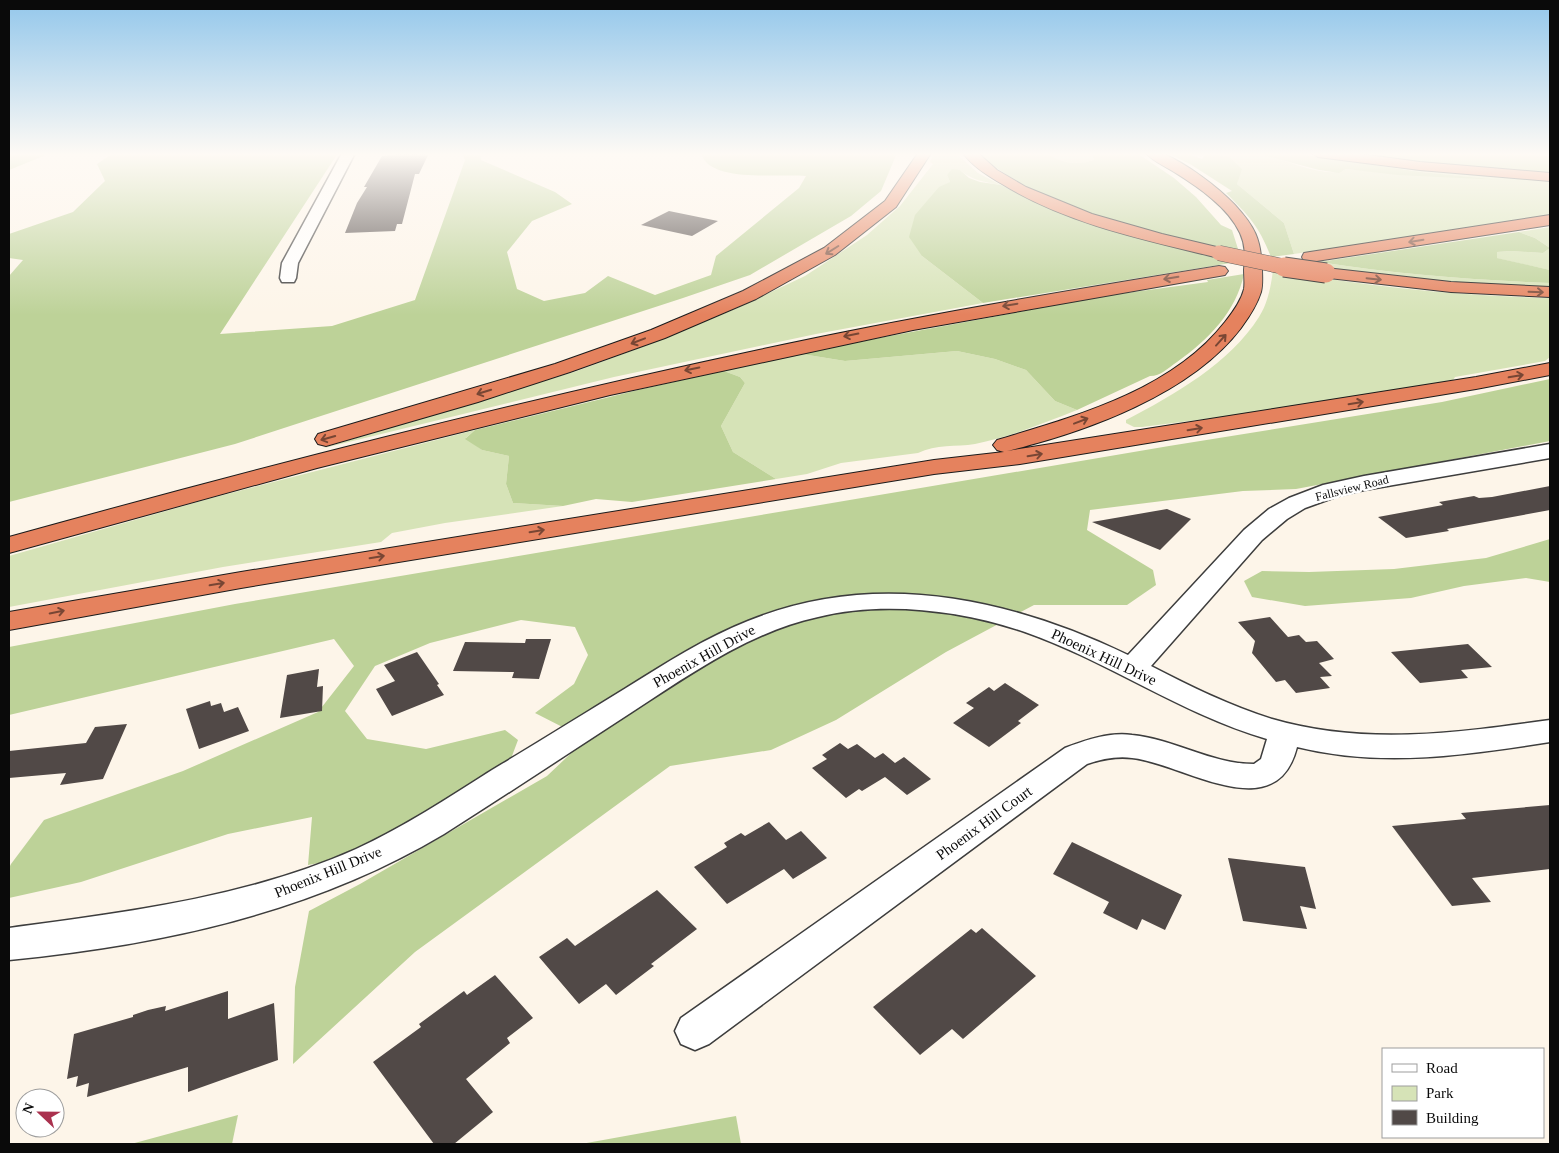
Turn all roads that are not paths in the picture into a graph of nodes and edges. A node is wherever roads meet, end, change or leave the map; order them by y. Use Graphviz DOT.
graph roads {
  1 [pos="320,207"];
  2 [pos="888,207"];
  3 [pos="1063,207"];
  4 [pos="1226,207"];
  5 [pos="1550,220"];
  6 [pos="1219,262"];
  7 [pos="288,278"];
  8 [pos="1550,292"];
  9 [pos="1550,369"];
  10 [pos="1550,451"];
  11 [pos="934,466"];
  12 [pos="9,530"];
  13 [pos="9,545"];
  14 [pos="9,621"];
  15 [pos="1132,669"];
  16 [pos="1550,731"];
  17 [pos="1284,732"];
  18 [pos="9,944"];
  19 [pos="696,1031"];
  1 -- 7 [label="street"];
  2 -- 12 [label="highway, one-way"];
  3 -- 6 [label="highway"];
  11 -- 4 [label="highway, one-way"];
  5 -- 6 [label="highway, one-way, bridge"];
  6 -- 8 [label="highway, one-way, bridge"];
  6 -- 13 [label="highway, one-way"];
  11 -- 9 [label="highway, one-way"];
  10 -- 15 [label="street, Fallsview Road"];
  14 -- 11 [label="highway, one-way"];
  15 -- 17 [label="street, Phoenix Hill Drive"];
  15 -- 18 [label="street, Phoenix Hill Drive"];
  16 -- 17 [label="street, Phoenix Hill Drive"];
  17 -- 19 [label="street, Phoenix Hill Court"];
}
